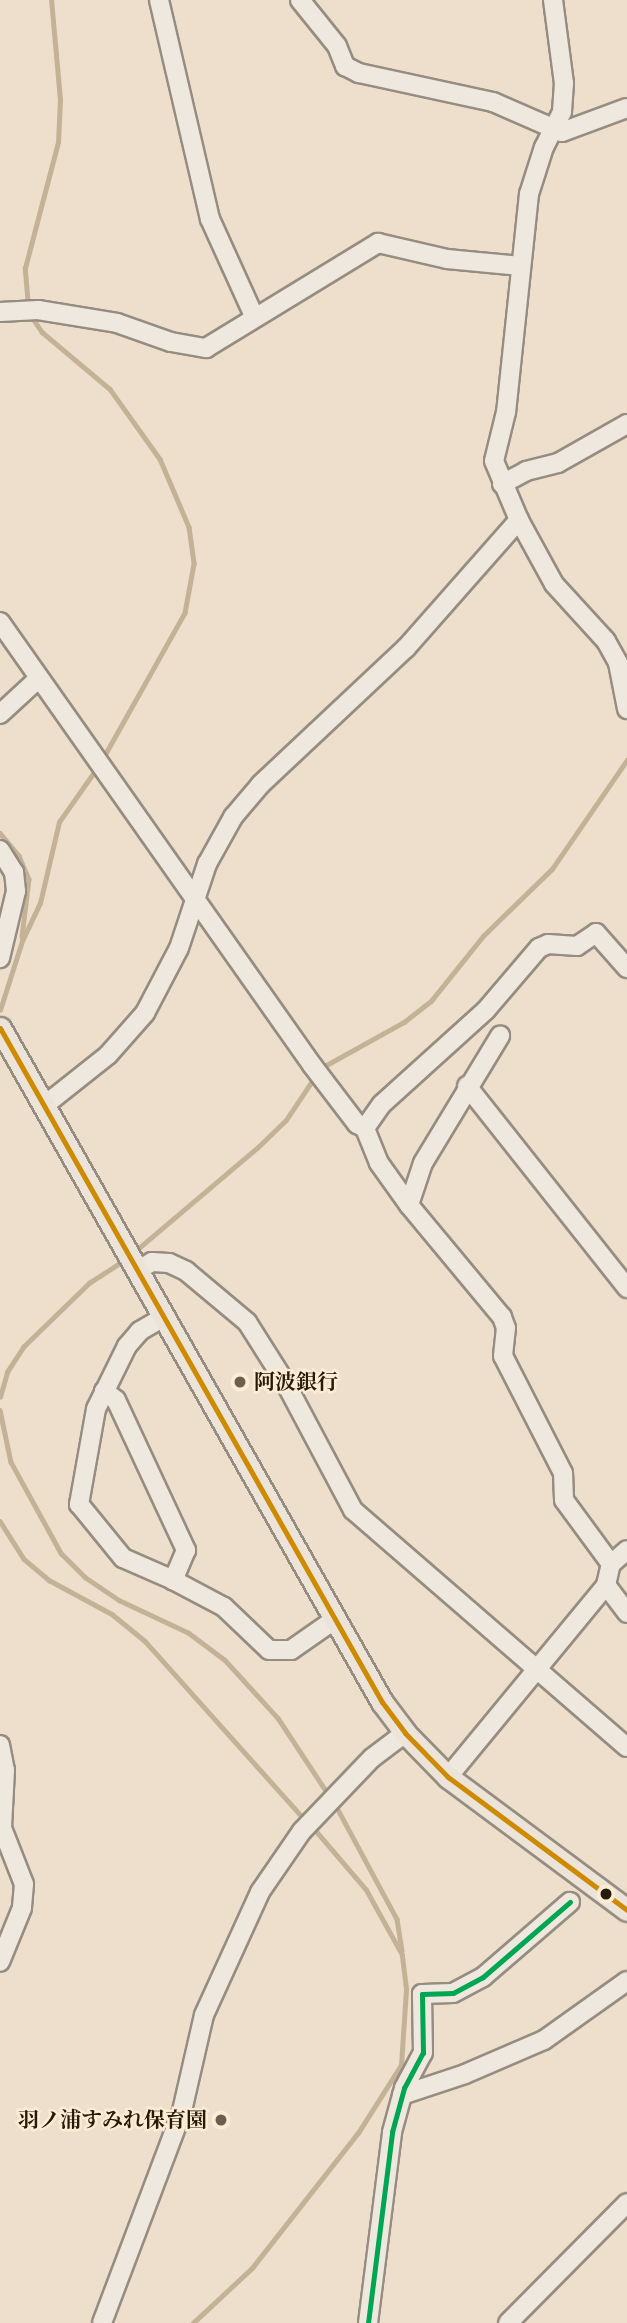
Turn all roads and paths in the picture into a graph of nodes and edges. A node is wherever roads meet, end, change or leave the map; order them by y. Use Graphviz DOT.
graph roads {
  1 [pos="159,0"];
  2 [pos="300,0"];
  3 [pos="553,0"];
  4 [pos="627,108"];
  5 [pos="553,128"];
  6 [pos="521,266"];
  7 [pos="0,312"];
  8 [pos="254,316"];
  9 [pos="627,424"];
  10 [pos="502,484"];
  11 [pos="519,520"];
  12 [pos="0,622"];
  13 [pos="39,678"];
  14 [pos="627,709"];
  15 [pos="0,713"];
  16 [pos="0,850"];
  17 [pos="198,902"];
  18 [pos="0,958"];
  19 [pos="627,968"];
  20 [pos="0,1028"];
  21 [pos="500,1036"];
  22 [pos="467,1086"];
  23 [pos="45,1105"];
  24 [pos="365,1128"];
  25 [pos="409,1205"];
  26 [pos="133,1262"];
  27 [pos="627,1288"];
  28 [pos="164,1317"];
  29 [pos="104,1391"];
  30 [pos="627,1550"];
  31 [pos="611,1564"];
  32 [pos="173,1580"];
  33 [pos="606,1585"];
  34 [pos="627,1613"];
  35 [pos="334,1620"];
  36 [pos="536,1671"];
  37 [pos="405,1733"];
  38 [pos="0,1745"];
  39 [pos="627,1747"];
  40 [pos="448,1777"];
  41 [pos="1,1828"];
  42 [pos="570,1902"];
  43 [pos="627,1910"];
  44 [pos="0,1962"];
  45 [pos="627,1980"];
  46 [pos="402,2095"];
  47 [pos="627,2203"];
  48 [pos="102,2323"];
  49 [pos="368,2323"];
  50 [pos="508,2323"];
  1 -- 8 [label="street"];
  2 -- 5 [label="street"];
  3 -- 5 [label="street"];
  4 -- 5 [label="street"];
  5 -- 6 [label="street"];
  6 -- 8 [label="street"];
  6 -- 10 [label="street"];
  7 -- 8 [label="street"];
  9 -- 10 [label="street"];
  10 -- 11 [label="street"];
  11 -- 14 [label="street"];
  11 -- 17 [label="street"];
  12 -- 13 [label="street"];
  13 -- 15 [label="street"];
  13 -- 17 [label="street"];
  16 -- 18 [label="street"];
  17 -- 23 [label="street"];
  17 -- 24 [label="street"];
  19 -- 24 [label="street"];
  20 -- 23 [label="main road"];
  21 -- 22 [label="street"];
  22 -- 25 [label="street"];
  22 -- 27 [label="street"];
  23 -- 26 [label="main road"];
  24 -- 25 [label="street"];
  25 -- 31 [label="street"];
  26 -- 28 [label="main road"];
  26 -- 36 [label="street"];
  28 -- 29 [label="street"];
  28 -- 35 [label="main road"];
  29 -- 32 [label="street"];
  29 -- 32 [label="street"];
  30 -- 31 [label="street"];
  31 -- 33 [label="street"];
  32 -- 35 [label="street"];
  33 -- 34 [label="street"];
  33 -- 36 [label="street"];
  35 -- 37 [label="main road"];
  36 -- 39 [label="street"];
  36 -- 40 [label="street"];
  37 -- 40 [label="main road"];
  37 -- 48 [label="street"];
  38 -- 41 [label="street"];
  40 -- 43 [label="main road"];
  41 -- 44 [label="street"];
  42 -- 46 [label="street"];
  45 -- 46 [label="street"];
  46 -- 49 [label="street"];
  47 -- 50 [label="street"];
}
